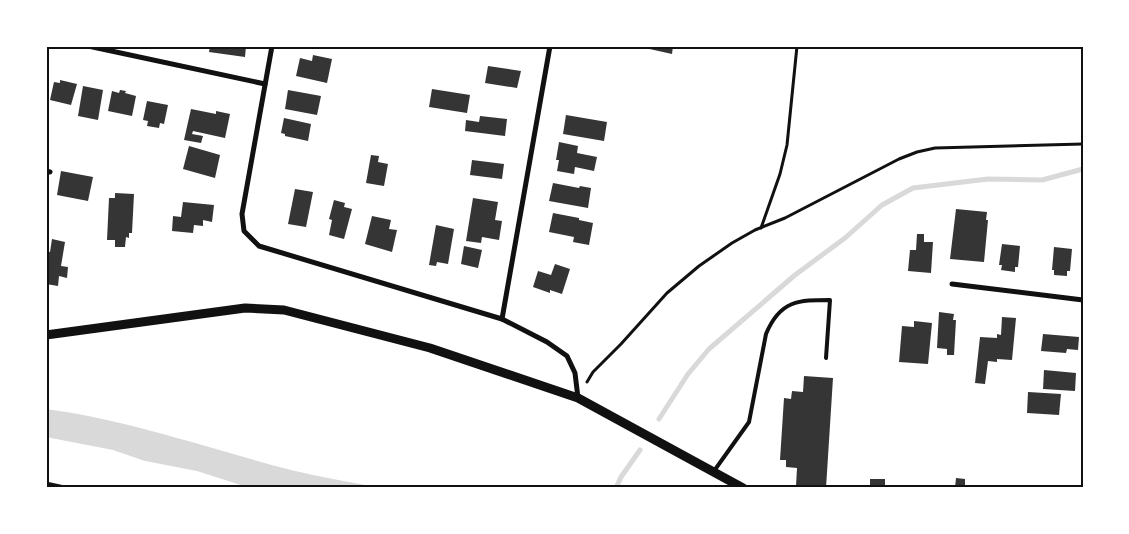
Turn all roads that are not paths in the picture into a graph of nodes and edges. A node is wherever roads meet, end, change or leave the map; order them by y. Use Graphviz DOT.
graph roads {
  1 [pos="88,46"];
  2 [pos="272,46"];
  3 [pos="550,46"];
  4 [pos="265,84"];
  5 [pos="952,284"];
  6 [pos="1083,300"];
  7 [pos="502,319"];
  8 [pos="46,335"];
  9 [pos="826,358"];
  10 [pos="578,398"];
  11 [pos="714,471"];
  12 [pos="743,488"];
  1 -- 4 [label="street"];
  2 -- 4 [label="street"];
  3 -- 7 [label="street"];
  4 -- 7 [label="street"];
  5 -- 6 [label="street"];
  7 -- 10 [label="street"];
  8 -- 10 [label="street"];
  9 -- 11 [label="lane"];
  10 -- 11 [label="street"];
  11 -- 12 [label="street"];
}
